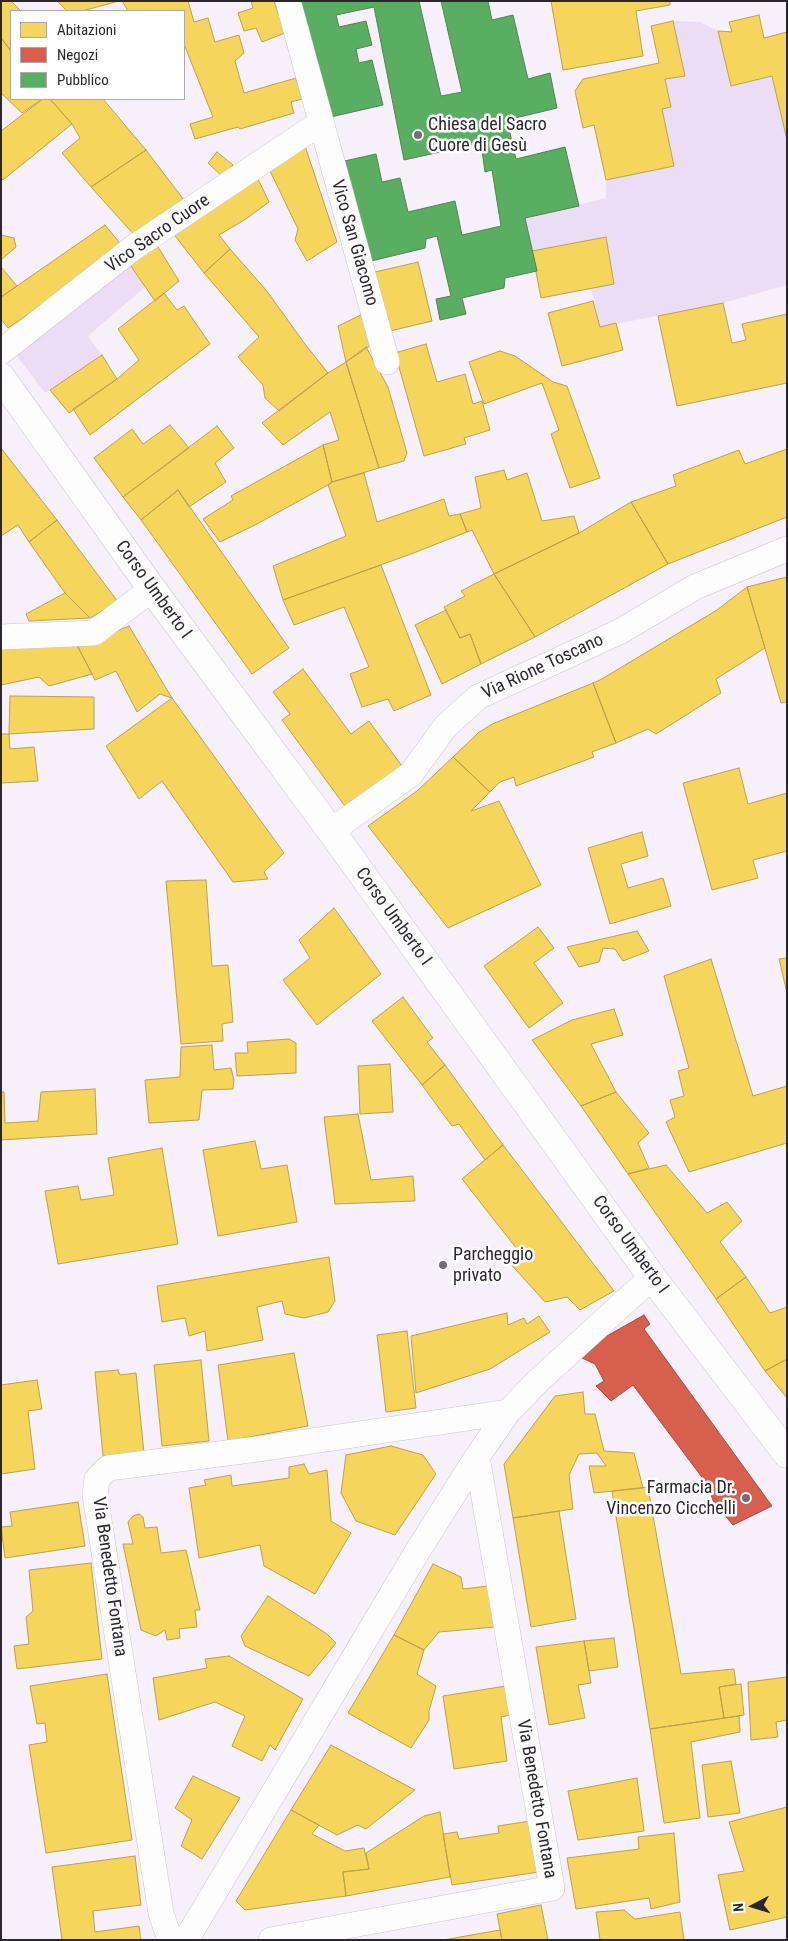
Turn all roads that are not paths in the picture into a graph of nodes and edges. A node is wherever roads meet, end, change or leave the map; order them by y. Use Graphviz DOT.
graph roads {
  1 [pos="288,1"];
  2 [pos="320,124"];
  3 [pos="1,352"];
  4 [pos="387,362"];
  5 [pos="1,377"];
  6 [pos="787,549"];
  7 [pos="152,589"];
  8 [pos="1,637"];
  9 [pos="331,831"];
  10 [pos="652,1277"];
  11 [pos="508,1412"];
  12 [pos="787,1454"];
  13 [pos="477,1457"];
  14 [pos="170,1940"];
  15 [pos="186,1940"];
  16 [pos="271,1940"];
  1 -- 2 [label="street, Vico San Giacomo"];
  2 -- 3 [label="street, Vico Sacro Cuore"];
  2 -- 4 [label="street, Vico San Giacomo"];
  5 -- 7 [label="main road, Corso Umberto I"];
  6 -- 9 [label="street, Via Rione Toscano"];
  7 -- 8 [label="street"];
  7 -- 9 [label="main road, Corso Umberto I"];
  9 -- 10 [label="main road, Corso Umberto I"];
  10 -- 11 [label="street"];
  10 -- 12 [label="main road, Corso Umberto I"];
  11 -- 13 [label="street"];
  11 -- 14 [label="street, Via Benedetto Fontana"];
  13 -- 15 [label="street"];
  13 -- 16 [label="street, Via Benedetto Fontana"];
}
